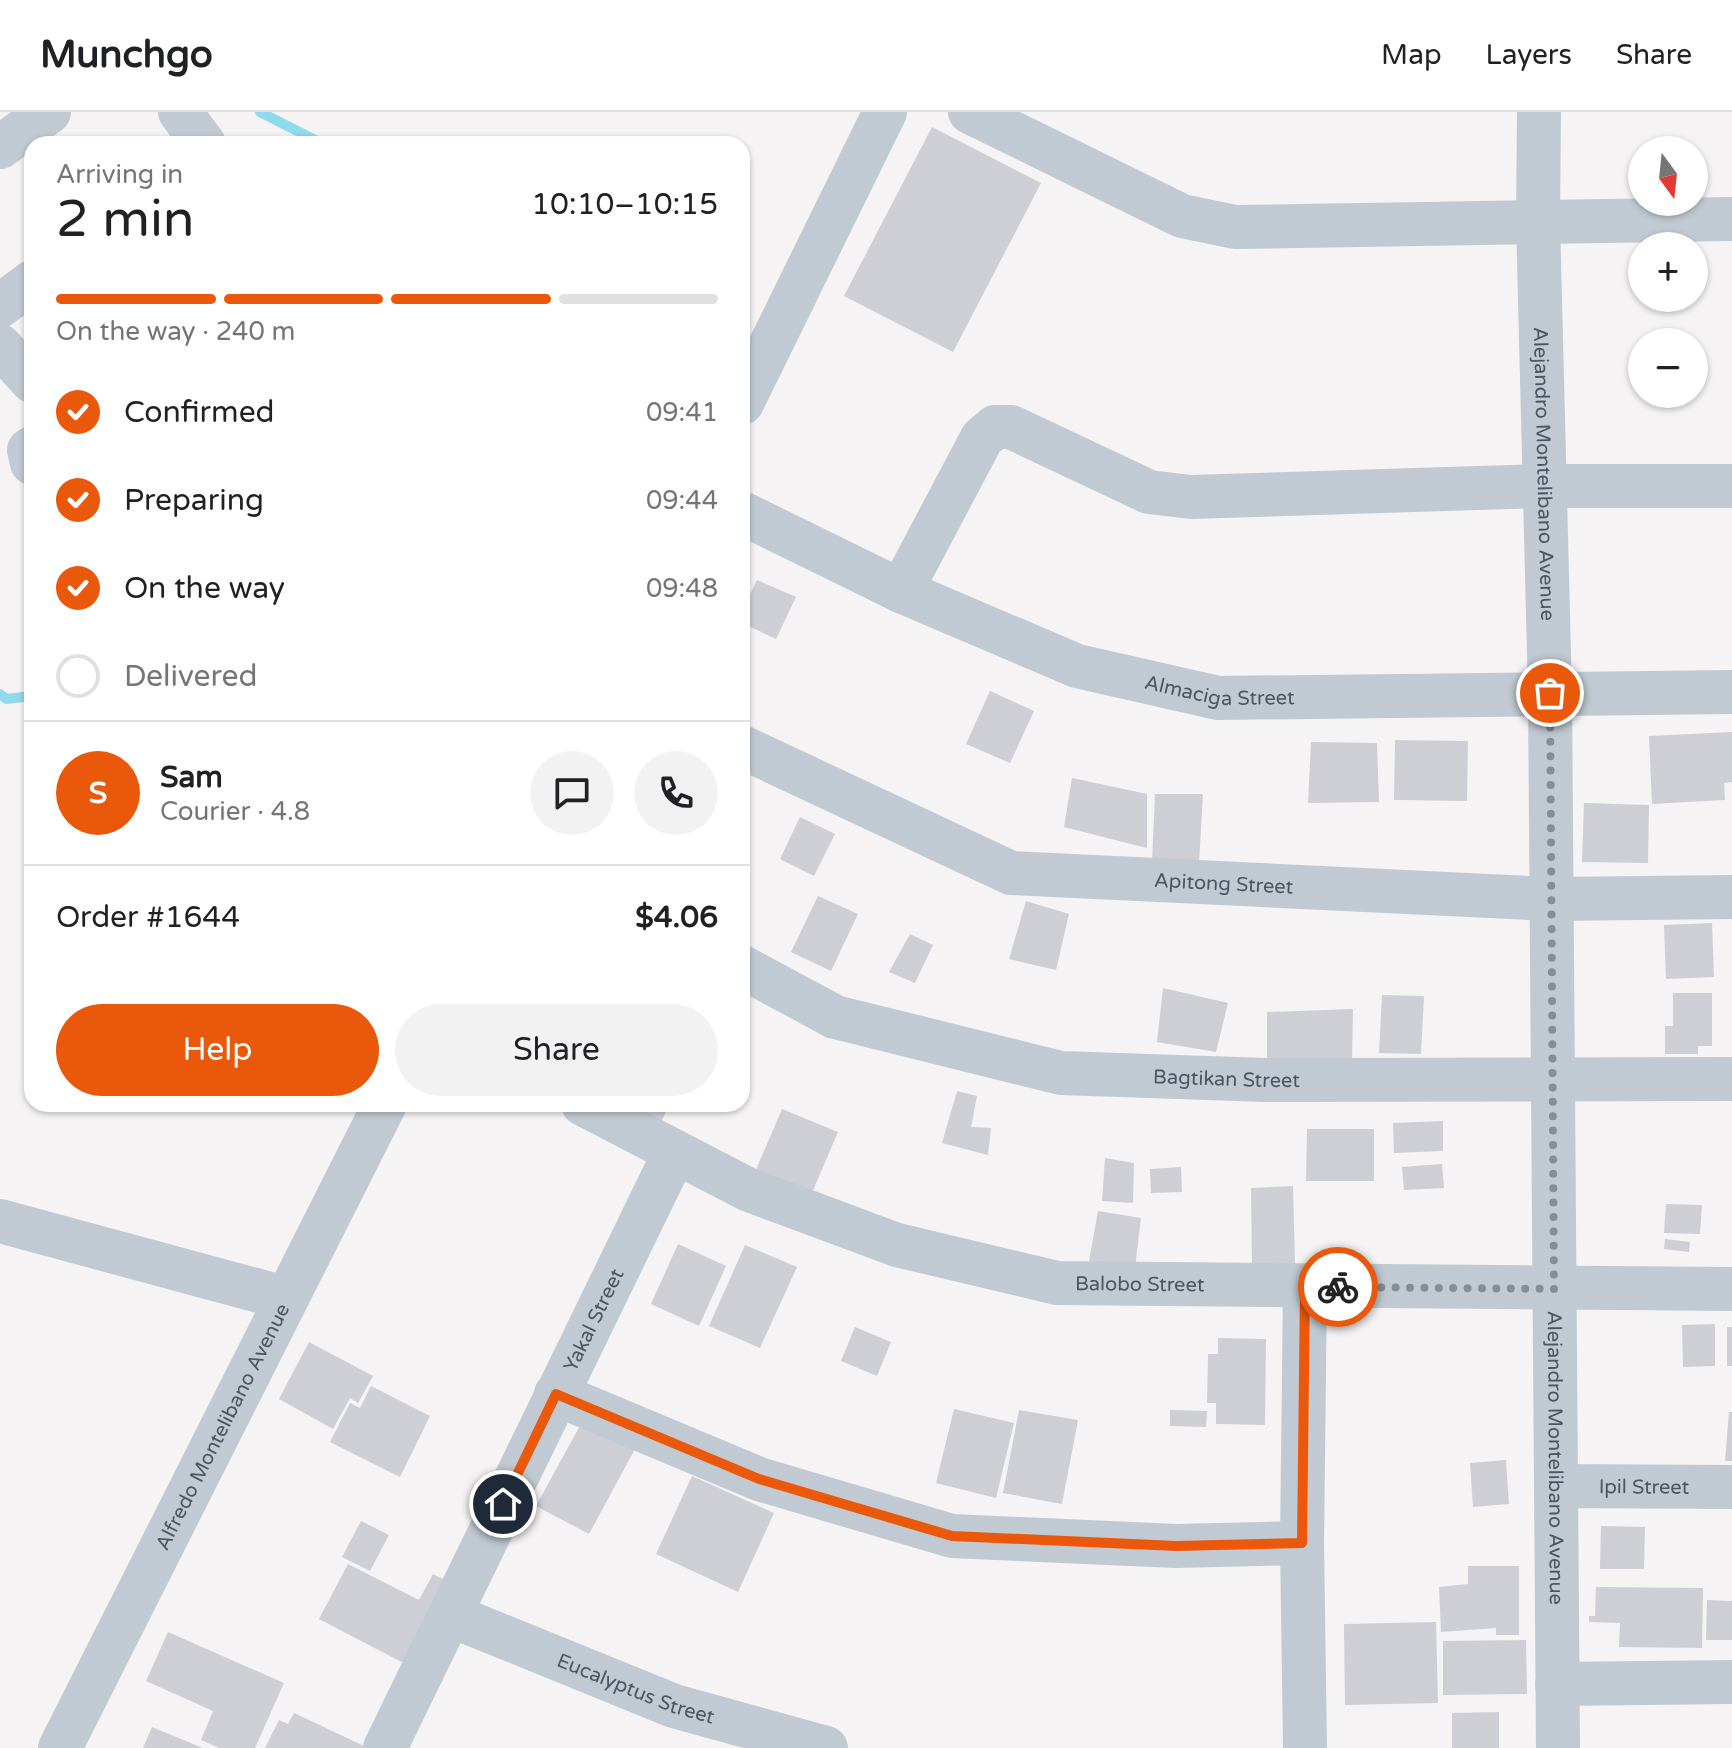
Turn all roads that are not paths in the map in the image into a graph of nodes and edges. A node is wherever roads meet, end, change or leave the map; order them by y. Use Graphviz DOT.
graph roads {
  1 [pos="180,112"];
  2 [pos="885,112"];
  3 [pos="970,112"];
  4 [pos="1539,112"];
  5 [pos="198,136"];
  6 [pos="1732,219"];
  7 [pos="1538,221"];
  8 [pos="24,288"];
  9 [pos="0,306"];
  10 [pos="0,346"];
  11 [pos="24,372"];
  12 [pos="750,387"];
  13 [pos="1544,486"];
  14 [pos="1732,486"];
  15 [pos="750,517"];
  16 [pos="901,591"];
  17 [pos="1732,692"];
  18 [pos="1550,693"];
  19 [pos="750,751"];
  20 [pos="1732,897"];
  21 [pos="1551,899"];
  22 [pos="750,971"];
  23 [pos="1552,1078"];
  24 [pos="1732,1079"];
  25 [pos="381,1112"];
  26 [pos="598,1112"];
  27 [pos="675,1152"];
  28 [pos="0,1221"];
  29 [pos="1305,1287"];
  30 [pos="1554,1289"];
  31 [pos="1732,1289"];
  32 [pos="285,1298"];
  33 [pos="556,1394"];
  34 [pos="1556,1486"];
  35 [pos="1732,1487"];
  36 [pos="1302,1543"];
  37 [pos="450,1615"];
  38 [pos="1732,1682"];
  39 [pos="1557,1684"];
  40 [pos="60,1748"];
  41 [pos="385,1748"];
  42 [pos="826,1748"];
  43 [pos="1305,1748"];
  44 [pos="1558,1748"];
  1 -- 5 [label="street"];
  2 -- 12 [label="street"];
  3 -- 7 [label="street"];
  4 -- 7 [label="street, Alejandro Montelibano Avenue"];
  6 -- 7 [label="street"];
  7 -- 13 [label="street, Alejandro Montelibano Avenue"];
  8 -- 9 [label="street"];
  10 -- 11 [label="street"];
  13 -- 14 [label="street"];
  13 -- 16 [label="street"];
  13 -- 18 [label="street, Alejandro Montelibano Avenue"];
  15 -- 16 [label="street, Almaciga Street"];
  16 -- 18 [label="street, Almaciga Street"];
  17 -- 18 [label="street, Almaciga Street"];
  18 -- 21 [label="street, Alejandro Montelibano Avenue"];
  19 -- 21 [label="street, Apitong Street"];
  20 -- 21 [label="street, Apitong Street"];
  21 -- 23 [label="street, Alejandro Montelibano Avenue"];
  22 -- 23 [label="street, Bagtikan Street"];
  23 -- 24 [label="street, Bagtikan Street"];
  23 -- 30 [label="street, Alejandro Montelibano Avenue"];
  25 -- 32 [label="street, Alfredo Montelibano Avenue"];
  26 -- 27 [label="street, Balobo Street"];
  27 -- 29 [label="street, Balobo Street"];
  27 -- 33 [label="street, Yakal Street"];
  28 -- 32 [label="street"];
  29 -- 30 [label="street, Balobo Street"];
  29 -- 36 [label="street"];
  30 -- 31 [label="street, Balobo Street"];
  30 -- 34 [label="street, Alejandro Montelibano Avenue"];
  32 -- 40 [label="street, Alfredo Montelibano Avenue"];
  33 -- 36 [label="street"];
  33 -- 37 [label="street, Yakal Street"];
  34 -- 35 [label="street, Ipil Street"];
  34 -- 39 [label="street, Alejandro Montelibano Avenue"];
  36 -- 43 [label="street"];
  37 -- 41 [label="street, Yakal Street"];
  37 -- 42 [label="street, Eucalyptus Street"];
  38 -- 39 [label="street"];
  39 -- 44 [label="street, Alejandro Montelibano Avenue"];
}
